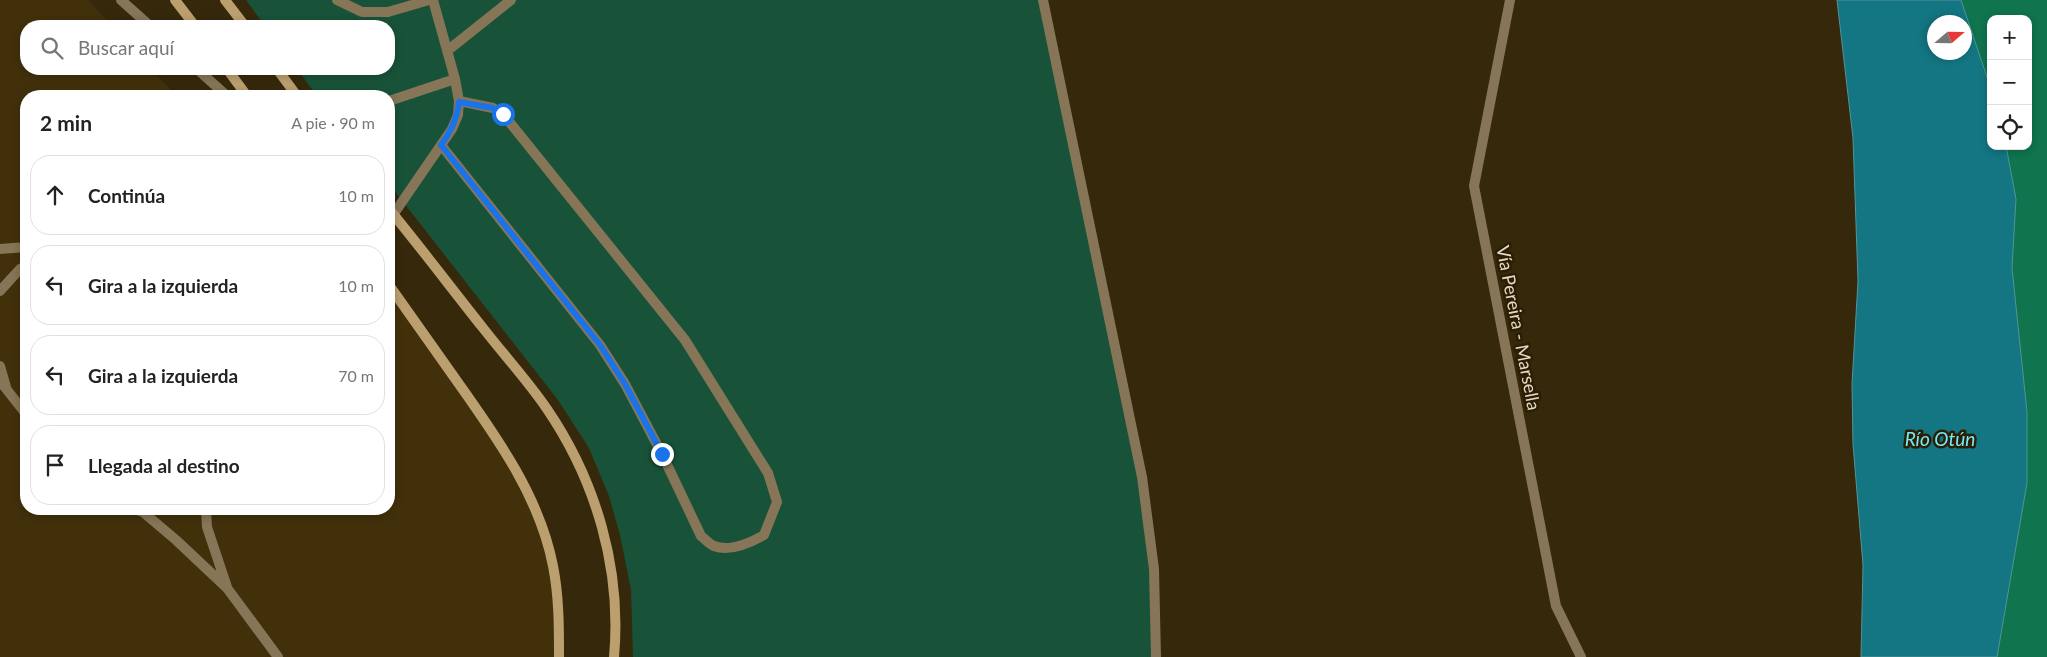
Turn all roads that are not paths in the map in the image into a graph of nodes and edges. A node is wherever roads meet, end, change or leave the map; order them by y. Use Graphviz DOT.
graph roads {
  1 [pos="121,0"];
  2 [pos="175,0"];
  3 [pos="226,0"];
  4 [pos="337,0"];
  5 [pos="431,0"];
  6 [pos="511,0"];
  7 [pos="1043,0"];
  8 [pos="1510,0"];
  9 [pos="143,20"];
  10 [pos="190,20"];
  11 [pos="241,20"];
  12 [pos="447,51"];
  13 [pos="204,75"];
  14 [pos="231,75"];
  15 [pos="281,75"];
  16 [pos="455,79"];
  17 [pos="220,90"];
  18 [pos="242,90"];
  19 [pos="293,90"];
  20 [pos="395,99"];
  21 [pos="459,102"];
  22 [pos="441,145"];
  23 [pos="395,207"];
  24 [pos="395,217"];
  25 [pos="20,247"];
  26 [pos="0,249"];
  27 [pos="20,269"];
  28 [pos="0,290"];
  29 [pos="395,294"];
  30 [pos="0,366"];
  31 [pos="3,385"];
  32 [pos="20,406"];
  33 [pos="147,515"];
  34 [pos="206,515"];
  35 [pos="227,588"];
  36 [pos="278,657"];
  37 [pos="559,657"];
  38 [pos="614,657"];
  39 [pos="1156,657"];
  40 [pos="1581,657"];
  1 -- 9 [label="street"];
  2 -- 10 [label="main road"];
  3 -- 11 [label="main road"];
  4 -- 5 [label="street"];
  5 -- 12 [label="street"];
  6 -- 12 [label="street"];
  7 -- 39 [label="street"];
  8 -- 40 [label="street, Vía Pereira - Marsella"];
  12 -- 16 [label="street"];
  13 -- 17 [label="street"];
  14 -- 18 [label="main road"];
  15 -- 19 [label="main road"];
  16 -- 20 [label="street"];
  16 -- 21 [label="street"];
  21 -- 22 [label="street"];
  21 -- 22 [label="street"];
  22 -- 23 [label="street"];
  24 -- 38 [label="main road"];
  25 -- 26 [label="street"];
  27 -- 28 [label="street"];
  29 -- 37 [label="main road"];
  30 -- 31 [label="street"];
  31 -- 32 [label="street"];
  33 -- 35 [label="street"];
  34 -- 35 [label="street"];
  35 -- 36 [label="street"];
}
